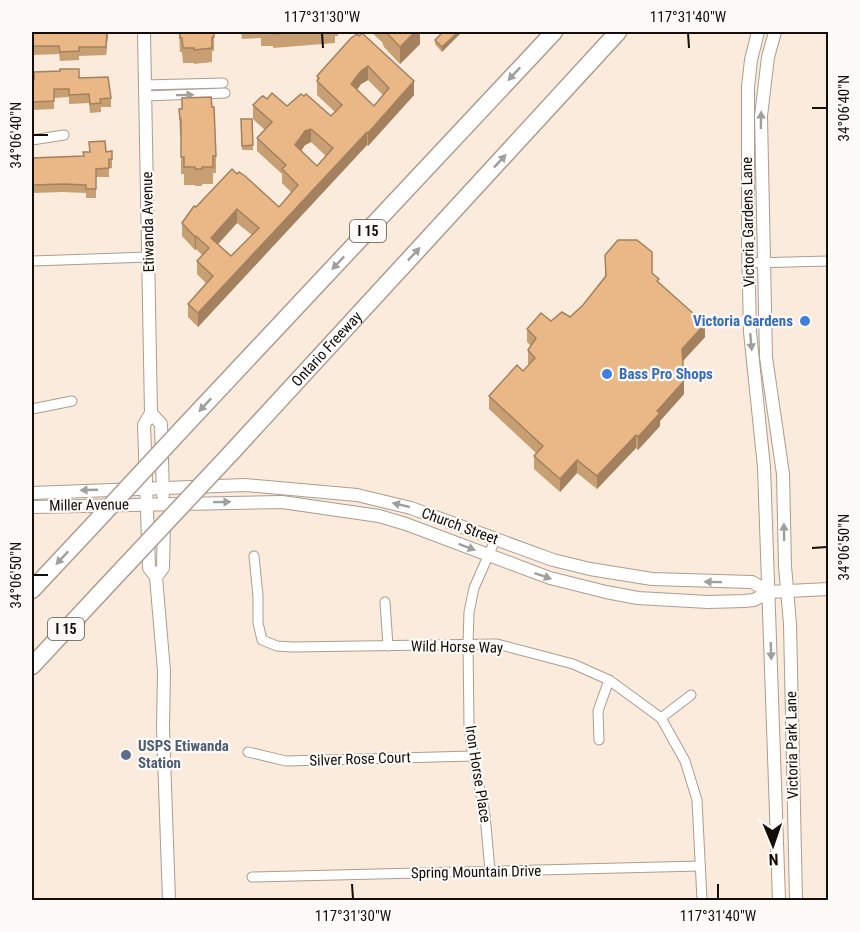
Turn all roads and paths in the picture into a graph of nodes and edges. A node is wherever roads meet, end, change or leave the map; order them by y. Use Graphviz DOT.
graph roads {
  1 [pos="144,32"];
  2 [pos="554,32"];
  3 [pos="618,32"];
  4 [pos="758,32"];
  5 [pos="766,32"];
  6 [pos="775,32"];
  7 [pos="770,48"];
  8 [pos="223,82"];
  9 [pos="145,90"];
  10 [pos="225,93"];
  11 [pos="64,135"];
  12 [pos="32,140"];
  13 [pos="149,257"];
  14 [pos="32,261"];
  15 [pos="828,261"];
  16 [pos="764,262"];
  17 [pos="748,263"];
  18 [pos="72,401"];
  19 [pos="32,409"];
  20 [pos="151,413"];
  21 [pos="146,488"];
  22 [pos="163,488"];
  23 [pos="32,493"];
  24 [pos="147,504"];
  25 [pos="163,504"];
  26 [pos="32,507"];
  27 [pos="496,538"];
  28 [pos="254,556"];
  29 [pos="488,556"];
  30 [pos="156,577"];
  31 [pos="828,589"];
  32 [pos="32,590"];
  33 [pos="787,590"];
  34 [pos="769,592"];
  35 [pos="385,602"];
  36 [pos="468,644"];
  37 [pos="388,646"];
  38 [pos="32,666"];
  39 [pos="609,680"];
  40 [pos="691,695"];
  41 [pos="661,718"];
  42 [pos="599,740"];
  43 [pos="248,752"];
  44 [pos="473,756"];
  45 [pos="700,866"];
  46 [pos="490,872"];
  47 [pos="252,877"];
  48 [pos="169,900"];
  49 [pos="702,900"];
  50 [pos="779,900"];
  51 [pos="796,900"];
  1 -- 9 [label="main road, Etiwanda Avenue"];
  2 -- 32 [label="highway, I 15, one-way, bridge"];
  38 -- 3 [label="highway, Ontario Freeway / I 15, one-way, bridge"];
  4 -- 17 [label="main road, Victoria Gardens Lane"];
  5 -- 7 [label="main road"];
  6 -- 7 [label="main road, Victoria Gardens Lane"];
  16 -- 7 [label="main road, Victoria Gardens Lane, one-way"];
  8 -- 9 [label="street"];
  9 -- 10 [label="street, one-way"];
  9 -- 13 [label="main road, Etiwanda Avenue"];
  11 -- 12 [label="street"];
  13 -- 14 [label="street"];
  13 -- 20 [label="main road, Etiwanda Avenue"];
  15 -- 16 [label="street"];
  16 -- 17 [label="street"];
  33 -- 16 [label="main road, Victoria Gardens Lane, one-way"];
  17 -- 34 [label="main road, Victoria Gardens Lane, one-way"];
  18 -- 19 [label="street"];
  20 -- 21 [label="main road, Etiwanda Avenue"];
  20 -- 22 [label="main road, Etiwanda Avenue"];
  21 -- 22 [label="main road, Church Street"];
  21 -- 23 [label="main road, Miller Avenue, one-way"];
  21 -- 24 [label="main road, Etiwanda Avenue"];
  22 -- 25 [label="main road, Etiwanda Avenue"];
  27 -- 22 [label="main road, Church Street, one-way"];
  24 -- 25 [label="main road, Church Street"];
  24 -- 26 [label="main road, Miller Avenue"];
  24 -- 30 [label="main road, Etiwanda Avenue"];
  25 -- 29 [label="main road, Church Street, one-way"];
  25 -- 30 [label="main road, Etiwanda Avenue"];
  27 -- 29 [label="street, Iron Horse Place"];
  34 -- 27 [label="main road, Church Street, one-way"];
  28 -- 37 [label="street, Wild Horse Way"];
  29 -- 34 [label="main road, Church Street, one-way"];
  29 -- 36 [label="street, Iron Horse Place"];
  30 -- 48 [label="main road, Etiwanda Avenue"];
  31 -- 33 [label="main road, Church Street"];
  33 -- 34 [label="main road, Church Street"];
  33 -- 51 [label="main road, Victoria Park Lane"];
  34 -- 50 [label="main road, Victoria Park Lane, one-way"];
  35 -- 37 [label="street"];
  36 -- 37 [label="street, Wild Horse Way"];
  36 -- 39 [label="street, Wild Horse Way"];
  36 -- 44 [label="street, Iron Horse Place"];
  39 -- 41 [label="street, Wild Horse Way"];
  39 -- 42 [label="street"];
  40 -- 41 [label="street"];
  41 -- 45 [label="street, Wild Horse Way"];
  43 -- 44 [label="street, Silver Rose Court"];
  44 -- 46 [label="street, Iron Horse Place"];
  45 -- 46 [label="street, Spring Mountain Drive"];
  45 -- 49 [label="street, Wild Horse Way"];
  46 -- 47 [label="street, Spring Mountain Drive"];
}
